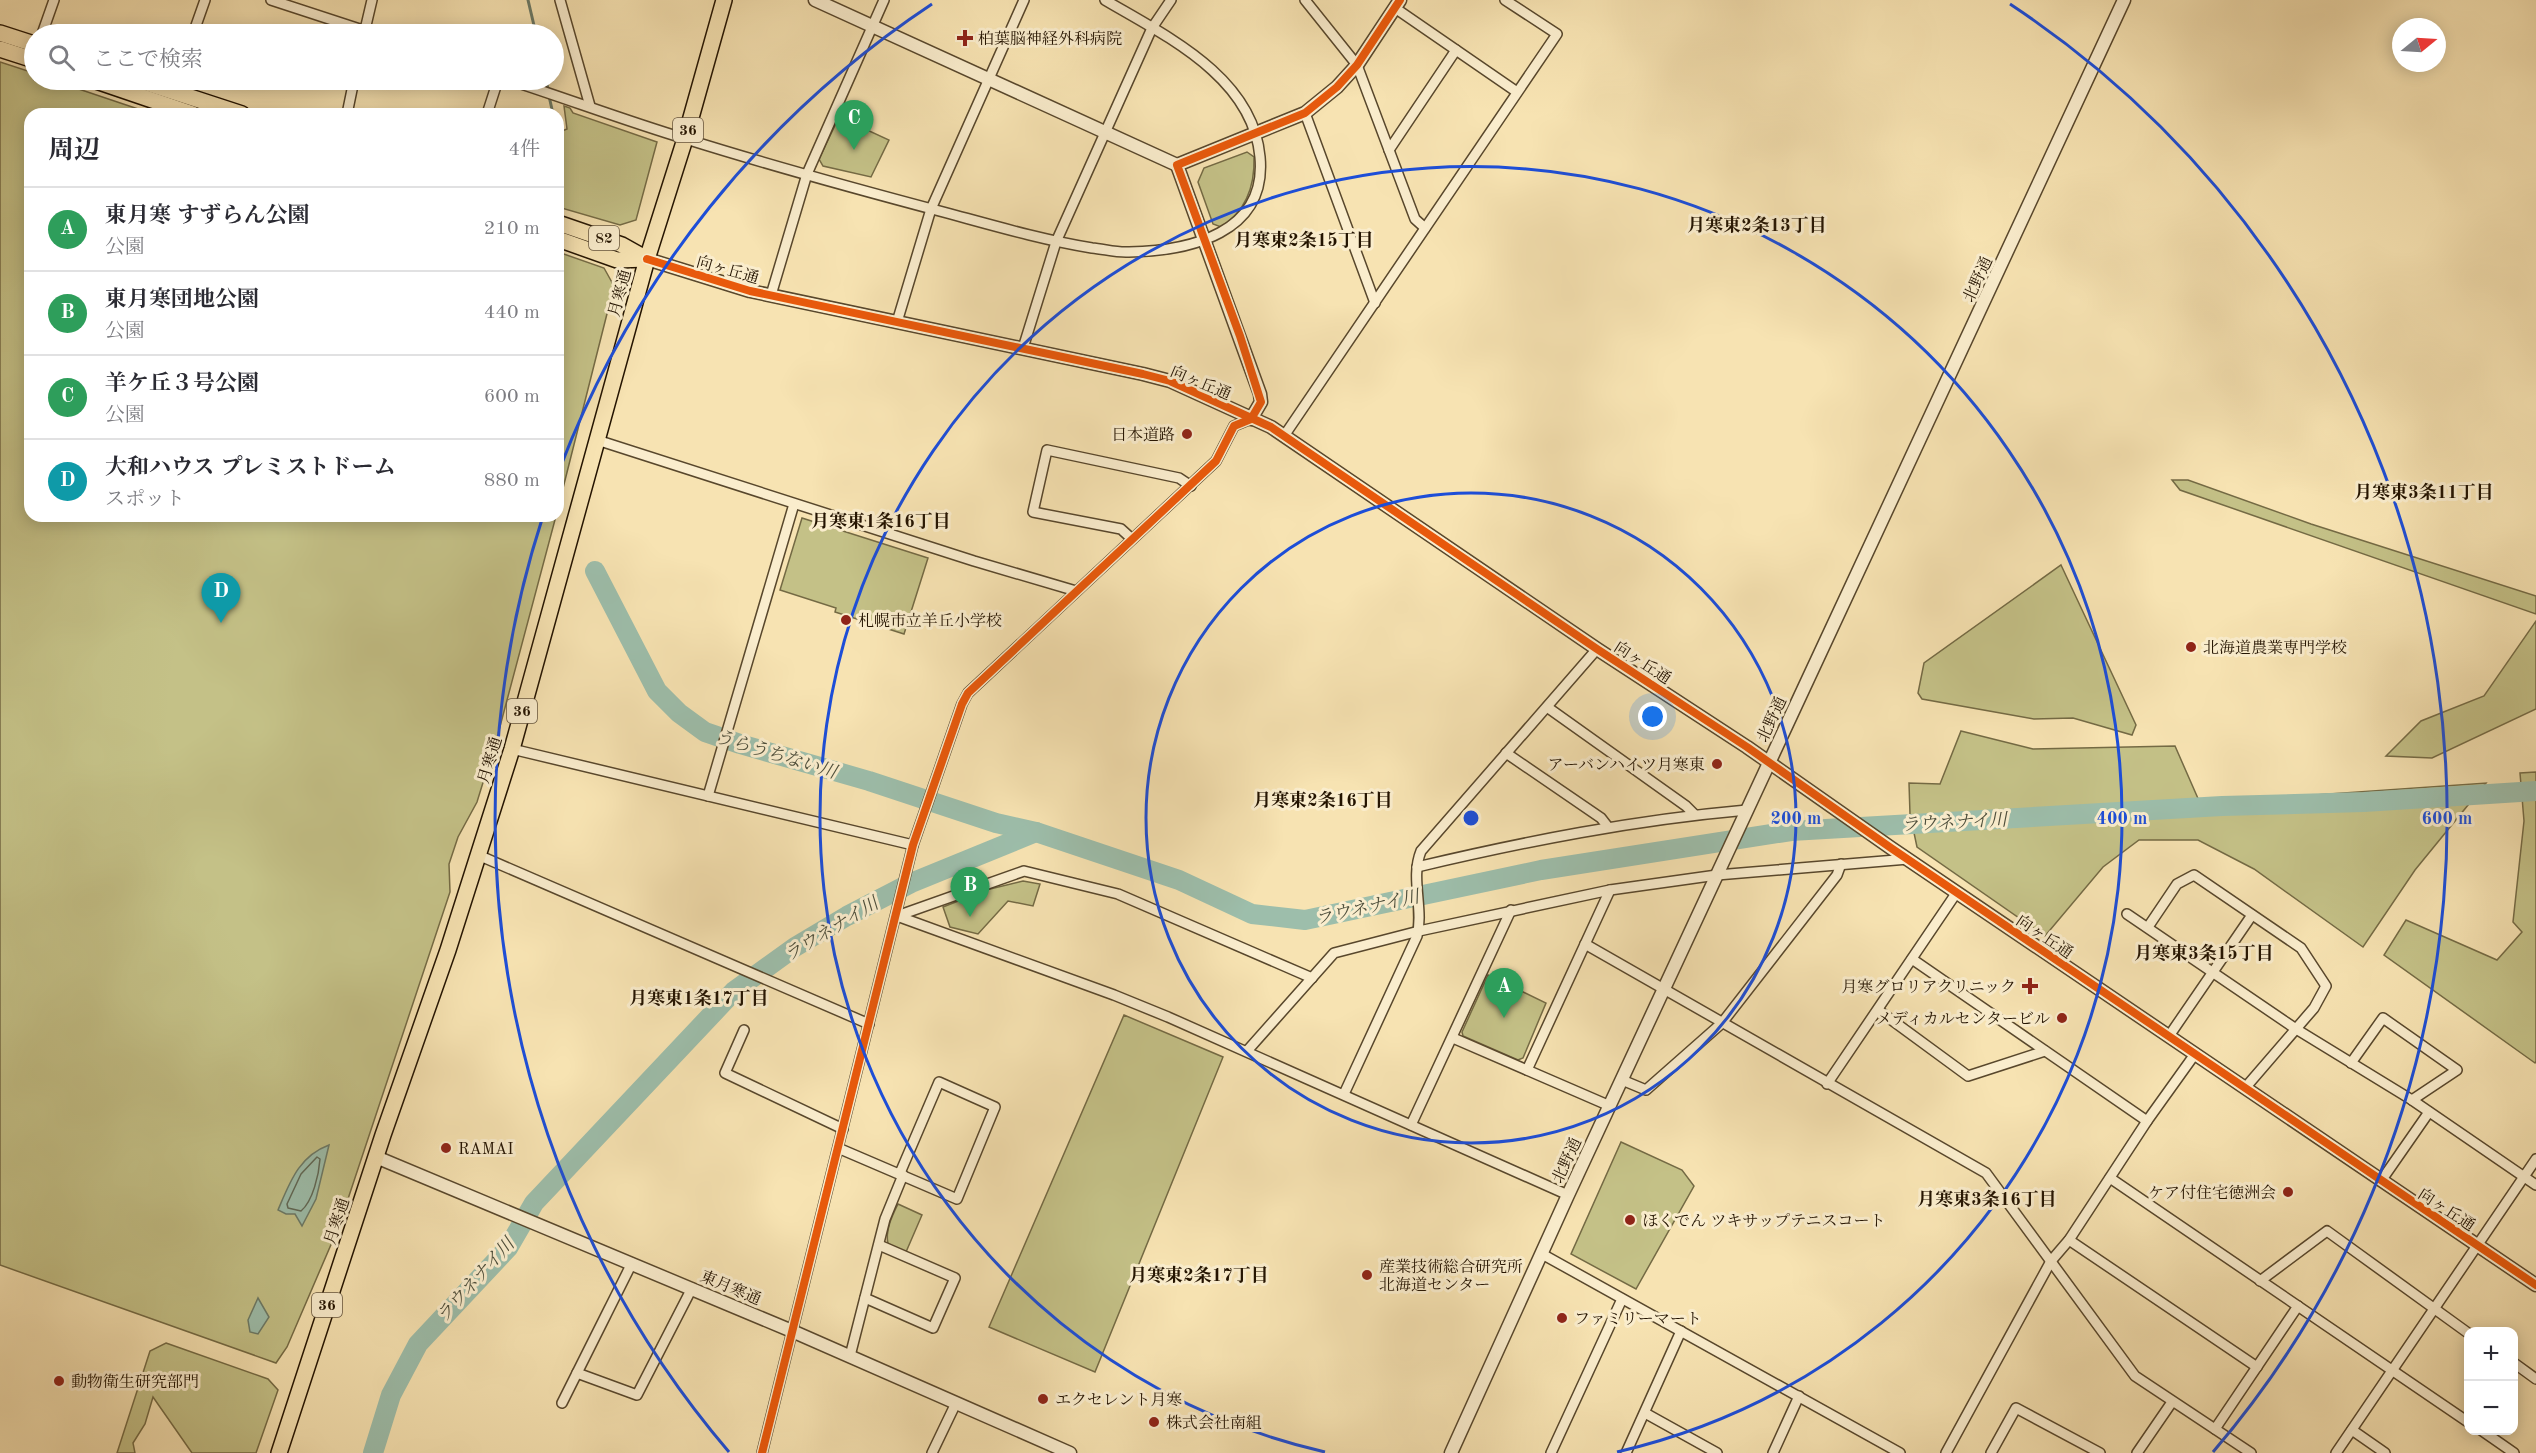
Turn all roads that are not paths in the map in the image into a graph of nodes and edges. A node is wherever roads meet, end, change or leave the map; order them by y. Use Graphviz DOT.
graph roads {
  1 [pos="54,0"];
  2 [pos="205,0"];
  3 [pos="271,0"];
  4 [pos="372,0"];
  5 [pos="560,0"];
  6 [pos="724,0"];
  7 [pos="815,0"];
  8 [pos="884,0"];
  9 [pos="1024,0"];
  10 [pos="1105,0"];
  11 [pos="1171,0"];
  12 [pos="1305,0"];
  13 [pos="1505,0"];
  14 [pos="2124,0"];
  15 [pos="1397,4"];
  16 [pos="46,24"];
  17 [pos="197,24"];
  18 [pos="339,24"];
  19 [pos="367,24"];
  20 [pos="873,25"];
  21 [pos="1152,28"];
  22 [pos="0,33"];
  23 [pos="24,41"];
  24 [pos="0,49"];
  25 [pos="1456,50"];
  26 [pos="24,57"];
  27 [pos="1357,64"];
  28 [pos="989,78"];
  29 [pos="352,90"];
  30 [pos="495,90"];
  31 [pos="541,90"];
  32 [pos="173,92"];
  33 [pos="1517,92"];
  34 [pos="590,106"];
  35 [pos="188,108"];
  36 [pos="223,108"];
  37 [pos="348,108"];
  38 [pos="489,108"];
  39 [pos="1305,113"];
  40 [pos="1104,131"];
  41 [pos="1255,135"];
  42 [pos="685,139"];
  43 [pos="1389,150"];
  44 [pos="1177,165"];
  45 [pos="807,174"];
  46 [pos="931,209"];
  47 [pos="564,225"];
  48 [pos="1425,228"];
  49 [pos="1205,239"];
  50 [pos="564,241"];
  51 [pos="1056,242"];
  52 [pos="647,259"];
  53 [pos="771,295"];
  54 [pos="1375,303"];
  55 [pos="897,322"];
  56 [pos="1023,348"];
  57 [pos="1251,418"];
  58 [pos="1284,436"];
  59 [pos="597,440"];
  60 [pos="1191,486"];
  61 [pos="794,504"];
  62 [pos="1132,539"];
  63 [pos="1076,591"];
  64 [pos="1597,649"];
  65 [pos="1547,707"];
  66 [pos="512,749"];
  67 [pos="1506,753"];
  68 [pos="1770,763"];
  69 [pos="708,796"];
  70 [pos="1694,814"];
  71 [pos="1745,814"];
  72 [pos="1608,826"];
  73 [pos="913,845"];
  74 [pos="478,855"];
  75 [pos="1908,859"];
  76 [pos="1841,864"];
  77 [pos="1417,867"];
  78 [pos="1718,872"];
  79 [pos="1610,890"];
  80 [pos="1957,892"];
  81 [pos="1511,910"];
  82 [pos="2127,914"];
  83 [pos="2252,915"];
  84 [pos="897,916"];
  85 [pos="2148,927"];
  86 [pos="1419,930"];
  87 [pos="1585,944"];
  88 [pos="1912,959"];
  89 [pos="2215,972"];
  90 [pos="1312,978"];
  91 [pos="1664,990"];
  92 [pos="1878,1010"];
  93 [pos="1722,1023"];
  94 [pos="869,1024"];
  95 [pos="2296,1029"];
  96 [pos="744,1030"];
  97 [pos="2169,1036"];
  98 [pos="1453,1038"];
  99 [pos="2044,1050"];
  100 [pos="1247,1051"];
  101 [pos="2195,1054"];
  102 [pos="2351,1063"];
  103 [pos="1527,1070"];
  104 [pos="1622,1080"];
  105 [pos="1827,1084"];
  106 [pos="2244,1088"];
  107 [pos="1344,1094"];
  108 [pos="2412,1100"];
  109 [pos="1610,1106"];
  110 [pos="2429,1112"];
  111 [pos="2147,1121"];
  112 [pos="1411,1125"];
  113 [pos="843,1129"];
  114 [pos="838,1148"];
  115 [pos="376,1157"];
  116 [pos="2536,1158"];
  117 [pos="901,1174"];
  118 [pos="2524,1177"];
  119 [pos="2110,1178"];
  120 [pos="2381,1181"];
  121 [pos="2536,1185"];
  122 [pos="1568,1195"];
  123 [pos="2069,1240"];
  124 [pos="879,1245"];
  125 [pos="2478,1245"];
  126 [pos="1542,1254"];
  127 [pos="2051,1261"];
  128 [pos="632,1263"];
  129 [pos="2260,1281"];
  130 [pos="2536,1285"];
  131 [pos="692,1288"];
  132 [pos="865,1298"];
  133 [pos="1622,1299"];
  134 [pos="2298,1306"];
  135 [pos="2434,1309"];
  136 [pos="2464,1330"];
  137 [pos="792,1331"];
  138 [pos="1681,1331"];
  139 [pos="850,1356"];
  140 [pos="2518,1366"];
  141 [pos="2257,1367"];
  142 [pos="2393,1370"];
  143 [pos="577,1373"];
  144 [pos="2536,1379"];
  145 [pos="1799,1396"];
  146 [pos="2172,1402"];
  147 [pos="562,1403"];
  148 [pos="956,1403"];
  149 [pos="1644,1413"];
  150 [pos="2464,1419"];
  151 [pos="2215,1429"];
  152 [pos="2352,1430"];
  153 [pos="2487,1435"];
  154 [pos="1703,1450"];
  155 [pos="279,1453"];
  156 [pos="762,1453"];
  157 [pos="932,1453"];
  158 [pos="1070,1453"];
  159 [pos="1450,1453"];
  160 [pos="1551,1453"];
  161 [pos="1626,1453"];
  162 [pos="1717,1453"];
  163 [pos="1773,1453"];
  164 [pos="1900,1453"];
  165 [pos="1946,1453"];
  166 [pos="1991,1453"];
  167 [pos="2100,1453"];
  168 [pos="2137,1453"];
  169 [pos="2251,1453"];
  170 [pos="2336,1453"];
  171 [pos="2385,1453"];
  172 [pos="2514,1453"];
  1 -- 16 [label="street"];
  2 -- 17 [label="street"];
  3 -- 18 [label="street"];
  4 -- 19 [label="street"];
  5 -- 34 [label="street"];
  6 -- 42 [label="main road, 月寒通 / 36"];
  7 -- 20 [label="street"];
  8 -- 20 [label="street"];
  9 -- 28 [label="street"];
  10 -- 21 [label="street"];
  11 -- 21 [label="street"];
  12 -- 27 [label="street"];
  13 -- 33 [label="street"];
  14 -- 68 [label="street, 北野通"];
  15 -- 25 [label="street"];
  15 -- 27 [label="street"];
  20 -- 28 [label="street"];
  20 -- 45 [label="street"];
  21 -- 40 [label="street"];
  21 -- 41 [label="street"];
  22 -- 23 [label="main road"];
  24 -- 26 [label="main road"];
  25 -- 33 [label="street"];
  25 -- 43 [label="street"];
  27 -- 39 [label="street"];
  27 -- 43 [label="street"];
  28 -- 40 [label="street"];
  28 -- 46 [label="street"];
  29 -- 37 [label="street"];
  30 -- 38 [label="street"];
  31 -- 34 [label="street"];
  32 -- 35 [label="main road"];
  32 -- 36 [label="main road"];
  33 -- 48 [label="street"];
  34 -- 42 [label="street"];
  39 -- 41 [label="street"];
  39 -- 54 [label="street"];
  40 -- 44 [label="street"];
  40 -- 51 [label="street"];
  41 -- 44 [label="street"];
  41 -- 49 [label="street"];
  42 -- 45 [label="street"];
  42 -- 52 [label="main road, 月寒通 / 36"];
  43 -- 48 [label="street"];
  44 -- 49 [label="street"];
  45 -- 46 [label="street"];
  45 -- 53 [label="street"];
  46 -- 51 [label="street"];
  46 -- 55 [label="street"];
  47 -- 52 [label="main road, 82"];
  48 -- 54 [label="street"];
  49 -- 51 [label="street"];
  49 -- 57 [label="street"];
  50 -- 52 [label="main road, 82"];
  51 -- 56 [label="street"];
  52 -- 53 [label="street, 向ヶ丘通"];
  52 -- 59 [label="main road, 月寒通 / 36"];
  53 -- 55 [label="street, 向ヶ丘通"];
  54 -- 58 [label="street"];
  55 -- 56 [label="street, 向ヶ丘通"];
  56 -- 57 [label="street, 向ヶ丘通"];
  57 -- 58 [label="street, 向ヶ丘通"];
  57 -- 60 [label="street"];
  58 -- 64 [label="street, 向ヶ丘通"];
  59 -- 61 [label="street"];
  59 -- 66 [label="main road, 月寒通 / 36"];
  60 -- 62 [label="street"];
  60 -- 62 [label="street"];
  61 -- 63 [label="street"];
  61 -- 69 [label="street"];
  62 -- 63 [label="street"];
  63 -- 73 [label="street"];
  64 -- 65 [label="street"];
  64 -- 68 [label="street, 向ヶ丘通"];
  65 -- 67 [label="street"];
  65 -- 70 [label="street"];
  66 -- 69 [label="street"];
  66 -- 74 [label="main road, 月寒通 / 36"];
  67 -- 72 [label="street"];
  67 -- 77 [label="street"];
  68 -- 71 [label="street, 北野通"];
  68 -- 75 [label="street, 向ヶ丘通"];
  69 -- 73 [label="street"];
  70 -- 71 [label="street"];
  70 -- 72 [label="street"];
  71 -- 78 [label="street, 北野通"];
  72 -- 77 [label="street"];
  73 -- 84 [label="street"];
  74 -- 94 [label="street"];
  74 -- 115 [label="main road, 月寒通 / 36"];
  75 -- 76 [label="street"];
  75 -- 80 [label="street, 向ヶ丘通"];
  76 -- 78 [label="street"];
  76 -- 93 [label="street"];
  77 -- 86 [label="street"];
  78 -- 79 [label="street"];
  78 -- 91 [label="street, 北野通"];
  79 -- 81 [label="street"];
  79 -- 87 [label="street"];
  80 -- 88 [label="street"];
  80 -- 97 [label="street, 向ヶ丘通"];
  81 -- 86 [label="street"];
  81 -- 98 [label="street"];
  82 -- 85 [label="street"];
  83 -- 85 [label="street"];
  83 -- 89 [label="street"];
  83 -- 95 [label="street"];
  84 -- 90 [label="street"];
  84 -- 94 [label="street"];
  84 -- 100 [label="street"];
  85 -- 89 [label="street"];
  86 -- 90 [label="street"];
  86 -- 107 [label="street"];
  87 -- 91 [label="street"];
  87 -- 103 [label="street"];
  88 -- 92 [label="street"];
  88 -- 99 [label="street"];
  89 -- 95 [label="street"];
  89 -- 97 [label="street"];
  90 -- 100 [label="street"];
  91 -- 93 [label="street"];
  91 -- 104 [label="street, 北野通"];
  92 -- 99 [label="street"];
  92 -- 105 [label="street"];
  93 -- 104 [label="street"];
  93 -- 105 [label="street"];
  94 -- 113 [label="street"];
  95 -- 102 [label="street"];
  95 -- 106 [label="street"];
  96 -- 113 [label="street"];
  97 -- 101 [label="street, 向ヶ丘通"];
  98 -- 103 [label="street"];
  98 -- 112 [label="street"];
  99 -- 111 [label="street"];
  100 -- 107 [label="street"];
  101 -- 106 [label="street, 向ヶ丘通"];
  101 -- 111 [label="street"];
  102 -- 108 [label="street"];
  102 -- 108 [label="street"];
  103 -- 109 [label="street"];
  104 -- 109 [label="street, 北野通"];
  105 -- 127 [label="street"];
  106 -- 120 [label="street, 向ヶ丘通"];
  107 -- 112 [label="street"];
  108 -- 110 [label="street"];
  109 -- 122 [label="street, 北野通"];
  110 -- 118 [label="street"];
  110 -- 120 [label="street"];
  111 -- 119 [label="street"];
  112 -- 122 [label="street"];
  113 -- 114 [label="street"];
  114 -- 117 [label="street"];
  114 -- 137 [label="street"];
  115 -- 128 [label="street, 東月寒通"];
  115 -- 155 [label="main road, 月寒通 / 36"];
  116 -- 118 [label="street"];
  117 -- 117 [label="street"];
  117 -- 124 [label="street"];
  118 -- 121 [label="street"];
  118 -- 125 [label="street"];
  119 -- 123 [label="street"];
  119 -- 129 [label="street"];
  120 -- 125 [label="street, 向ヶ丘通"];
  122 -- 126 [label="street, 北野通"];
  123 -- 127 [label="street"];
  123 -- 141 [label="street"];
  124 -- 132 [label="street"];
  124 -- 132 [label="street"];
  125 -- 130 [label="street, 向ヶ丘通"];
  125 -- 135 [label="street"];
  126 -- 133 [label="street"];
  126 -- 159 [label="street, 北野通"];
  127 -- 146 [label="street"];
  127 -- 165 [label="street"];
  128 -- 131 [label="street, 東月寒通"];
  128 -- 143 [label="street"];
  129 -- 134 [label="street"];
  129 -- 135 [label="street"];
  131 -- 137 [label="street, 東月寒通"];
  131 -- 143 [label="street"];
  132 -- 139 [label="street"];
  133 -- 138 [label="street"];
  133 -- 160 [label="street"];
  134 -- 141 [label="street"];
  134 -- 142 [label="street"];
  135 -- 136 [label="street"];
  135 -- 142 [label="street"];
  137 -- 139 [label="street, 東月寒通"];
  137 -- 156 [label="street"];
  138 -- 145 [label="street"];
  138 -- 149 [label="street"];
  139 -- 148 [label="street, 東月寒通"];
  140 -- 144 [label="street"];
  141 -- 151 [label="street"];
  142 -- 150 [label="street"];
  142 -- 152 [label="street"];
  143 -- 147 [label="street"];
  145 -- 163 [label="street"];
  145 -- 164 [label="street"];
  146 -- 151 [label="street"];
  146 -- 168 [label="street"];
  148 -- 157 [label="street"];
  148 -- 158 [label="street, 東月寒通"];
  149 -- 154 [label="street"];
  149 -- 161 [label="street"];
  151 -- 169 [label="street"];
  152 -- 170 [label="street"];
  152 -- 171 [label="street"];
  153 -- 172 [label="street"];
  154 -- 162 [label="street"];
  166 -- 167 [label="street"];
}
